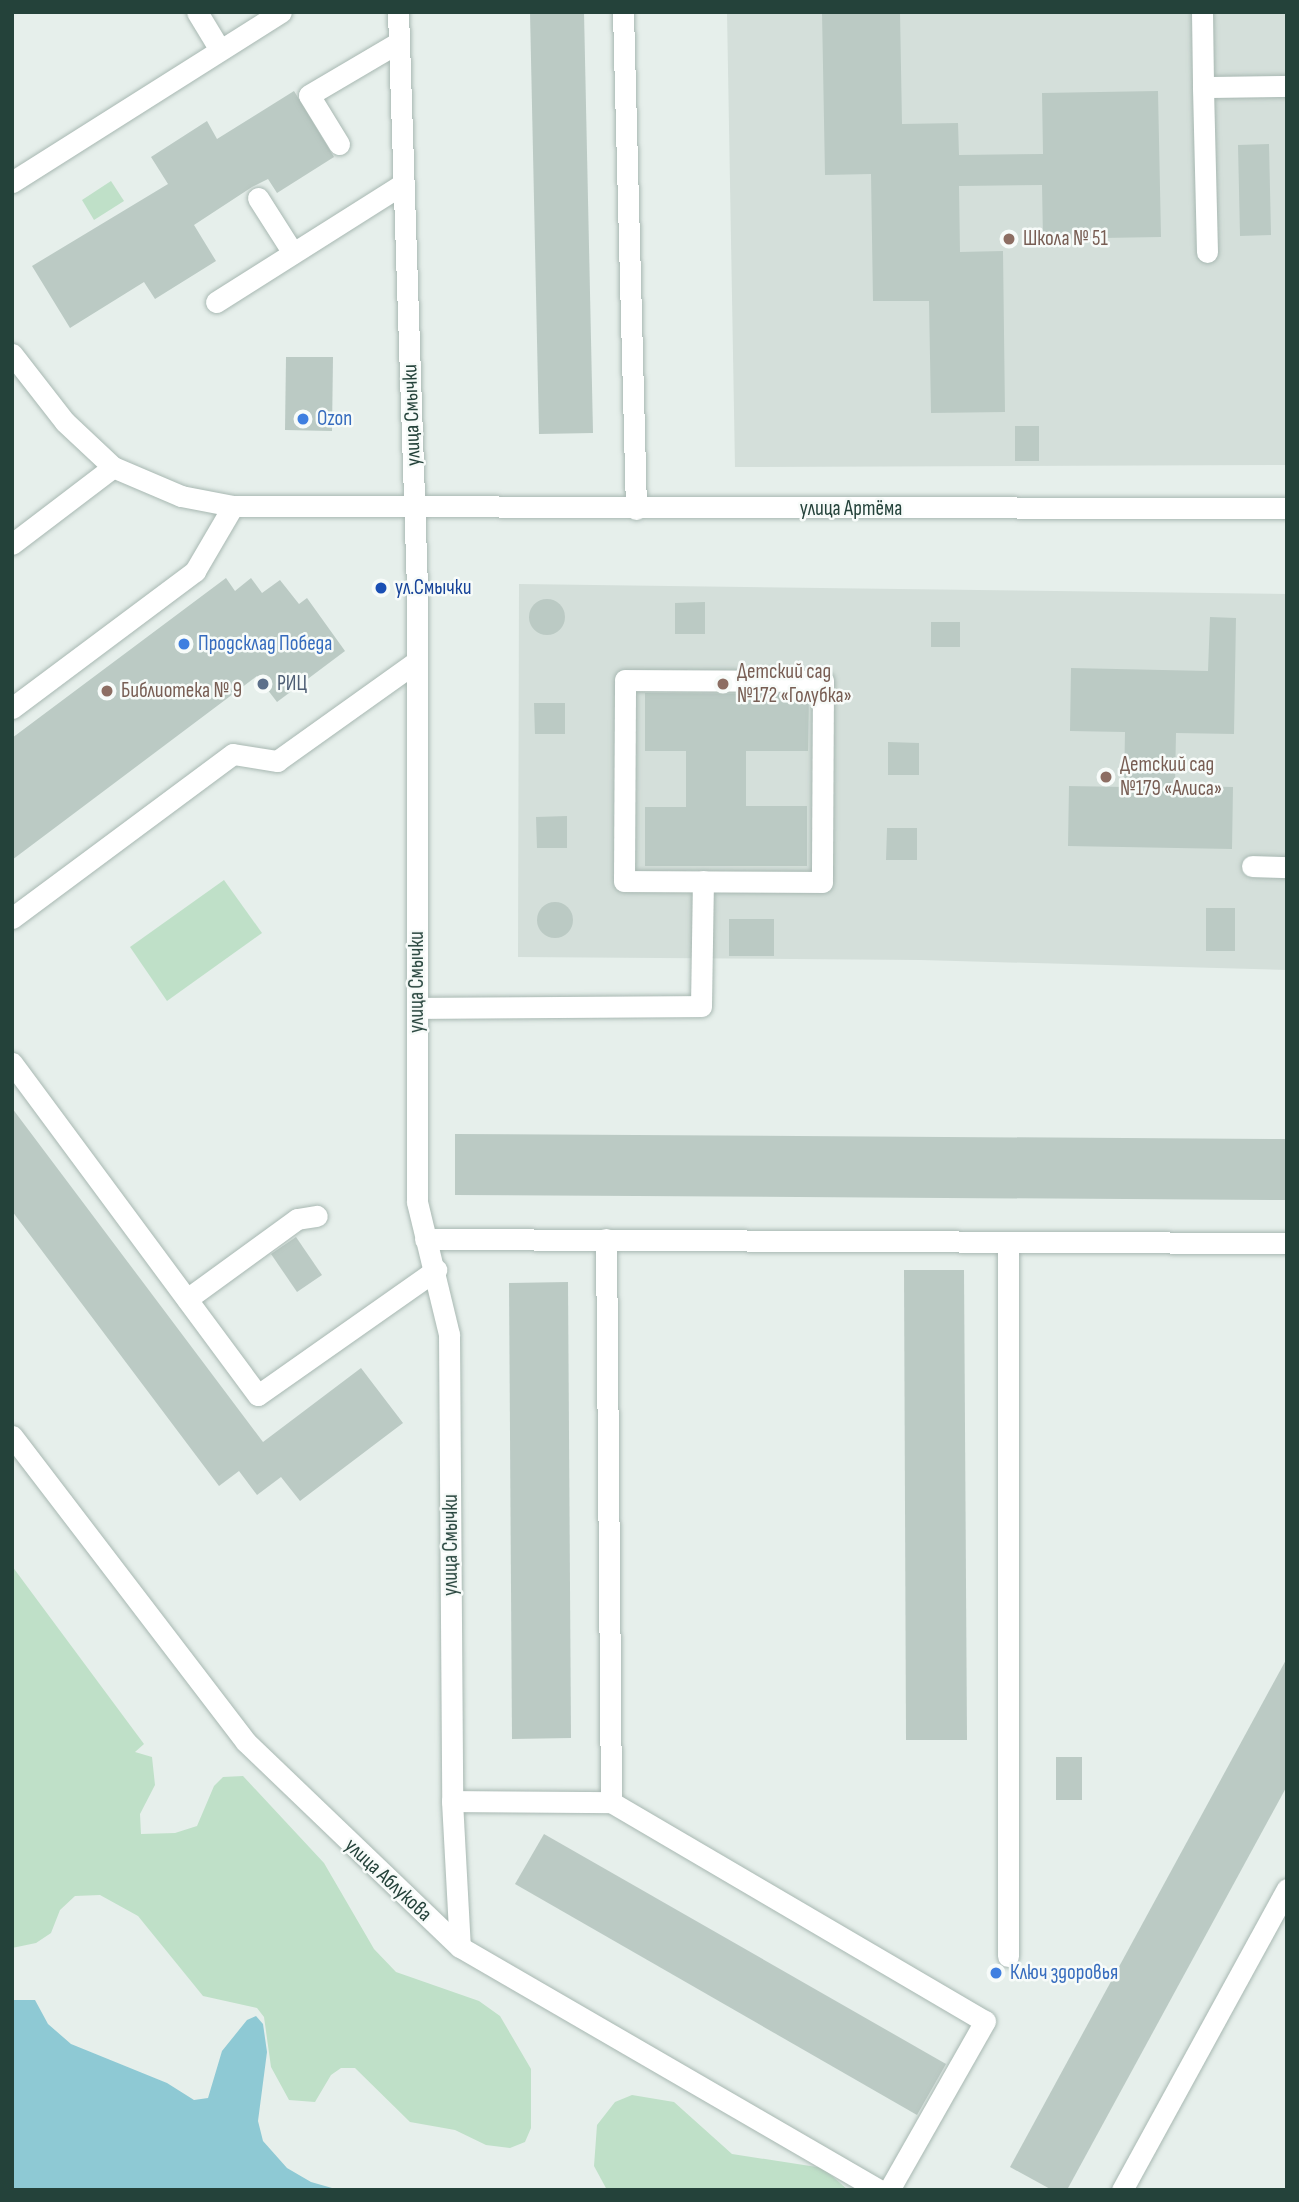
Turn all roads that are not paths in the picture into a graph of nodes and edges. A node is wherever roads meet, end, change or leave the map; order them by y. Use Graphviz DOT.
graph roads {
  1 [pos="197,12"];
  2 [pos="281,12"];
  3 [pos="398,12"];
  4 [pos="623,12"];
  5 [pos="1202,12"];
  6 [pos="399,42"];
  7 [pos="220,50"];
  8 [pos="1287,86"];
  9 [pos="1203,87"];
  10 [pos="339,144"];
  11 [pos="12,182"];
  12 [pos="404,183"];
  13 [pos="258,198"];
  14 [pos="1207,252"];
  15 [pos="293,253"];
  16 [pos="216,302"];
  17 [pos="12,354"];
  18 [pos="113,467"];
  19 [pos="233,506"];
  20 [pos="415,506"];
  21 [pos="1287,508"];
  22 [pos="636,509"];
  23 [pos="12,544"];
  24 [pos="417,661"];
  25 [pos="12,708"];
  26 [pos="1252,866"];
  27 [pos="1287,867"];
  28 [pos="703,881"];
  29 [pos="12,918"];
  30 [pos="417,1008"];
  31 [pos="12,1063"];
  32 [pos="317,1216"];
  33 [pos="425,1239"];
  34 [pos="606,1239"];
  35 [pos="1008,1242"];
  36 [pos="1287,1243"];
  37 [pos="436,1270"];
  38 [pos="187,1299"];
  39 [pos="12,1436"];
  40 [pos="452,1801"];
  41 [pos="611,1802"];
  42 [pos="1287,1889"];
  43 [pos="460,1947"];
  44 [pos="1008,1956"];
  45 [pos="879,2190"];
  46 [pos="889,2190"];
  47 [pos="1122,2190"];
  1 -- 7 [label="street"];
  2 -- 7 [label="street"];
  3 -- 6 [label="street, улица Смычки"];
  4 -- 22 [label="street"];
  5 -- 9 [label="street"];
  6 -- 10 [label="street"];
  6 -- 12 [label="street, улица Смычки"];
  7 -- 11 [label="street"];
  8 -- 9 [label="street"];
  9 -- 14 [label="street"];
  12 -- 15 [label="street"];
  12 -- 20 [label="street, улица Смычки"];
  13 -- 15 [label="street"];
  15 -- 16 [label="street"];
  17 -- 18 [label="street"];
  18 -- 19 [label="street, улица Артёма"];
  18 -- 23 [label="street"];
  19 -- 20 [label="street, улица Артёма"];
  19 -- 25 [label="street"];
  20 -- 22 [label="street, улица Артёма"];
  20 -- 24 [label="street, улица Смычки"];
  21 -- 22 [label="street, улица Артёма"];
  24 -- 29 [label="street"];
  24 -- 30 [label="street, улица Смычки"];
  26 -- 27 [label="street"];
  28 -- 28 [label="street"];
  28 -- 30 [label="street"];
  30 -- 33 [label="street, улица Смычки"];
  31 -- 38 [label="street"];
  32 -- 38 [label="street"];
  33 -- 34 [label="street"];
  33 -- 37 [label="street, улица Смычки"];
  34 -- 35 [label="street"];
  34 -- 41 [label="street"];
  35 -- 36 [label="street"];
  35 -- 44 [label="street"];
  37 -- 38 [label="street"];
  37 -- 40 [label="street, улица Смычки"];
  39 -- 43 [label="street, улица Аблукова"];
  40 -- 41 [label="street"];
  40 -- 43 [label="street, улица Смычки"];
  41 -- 46 [label="street"];
  42 -- 47 [label="street"];
  43 -- 45 [label="street, улица Аблукова"];
}
